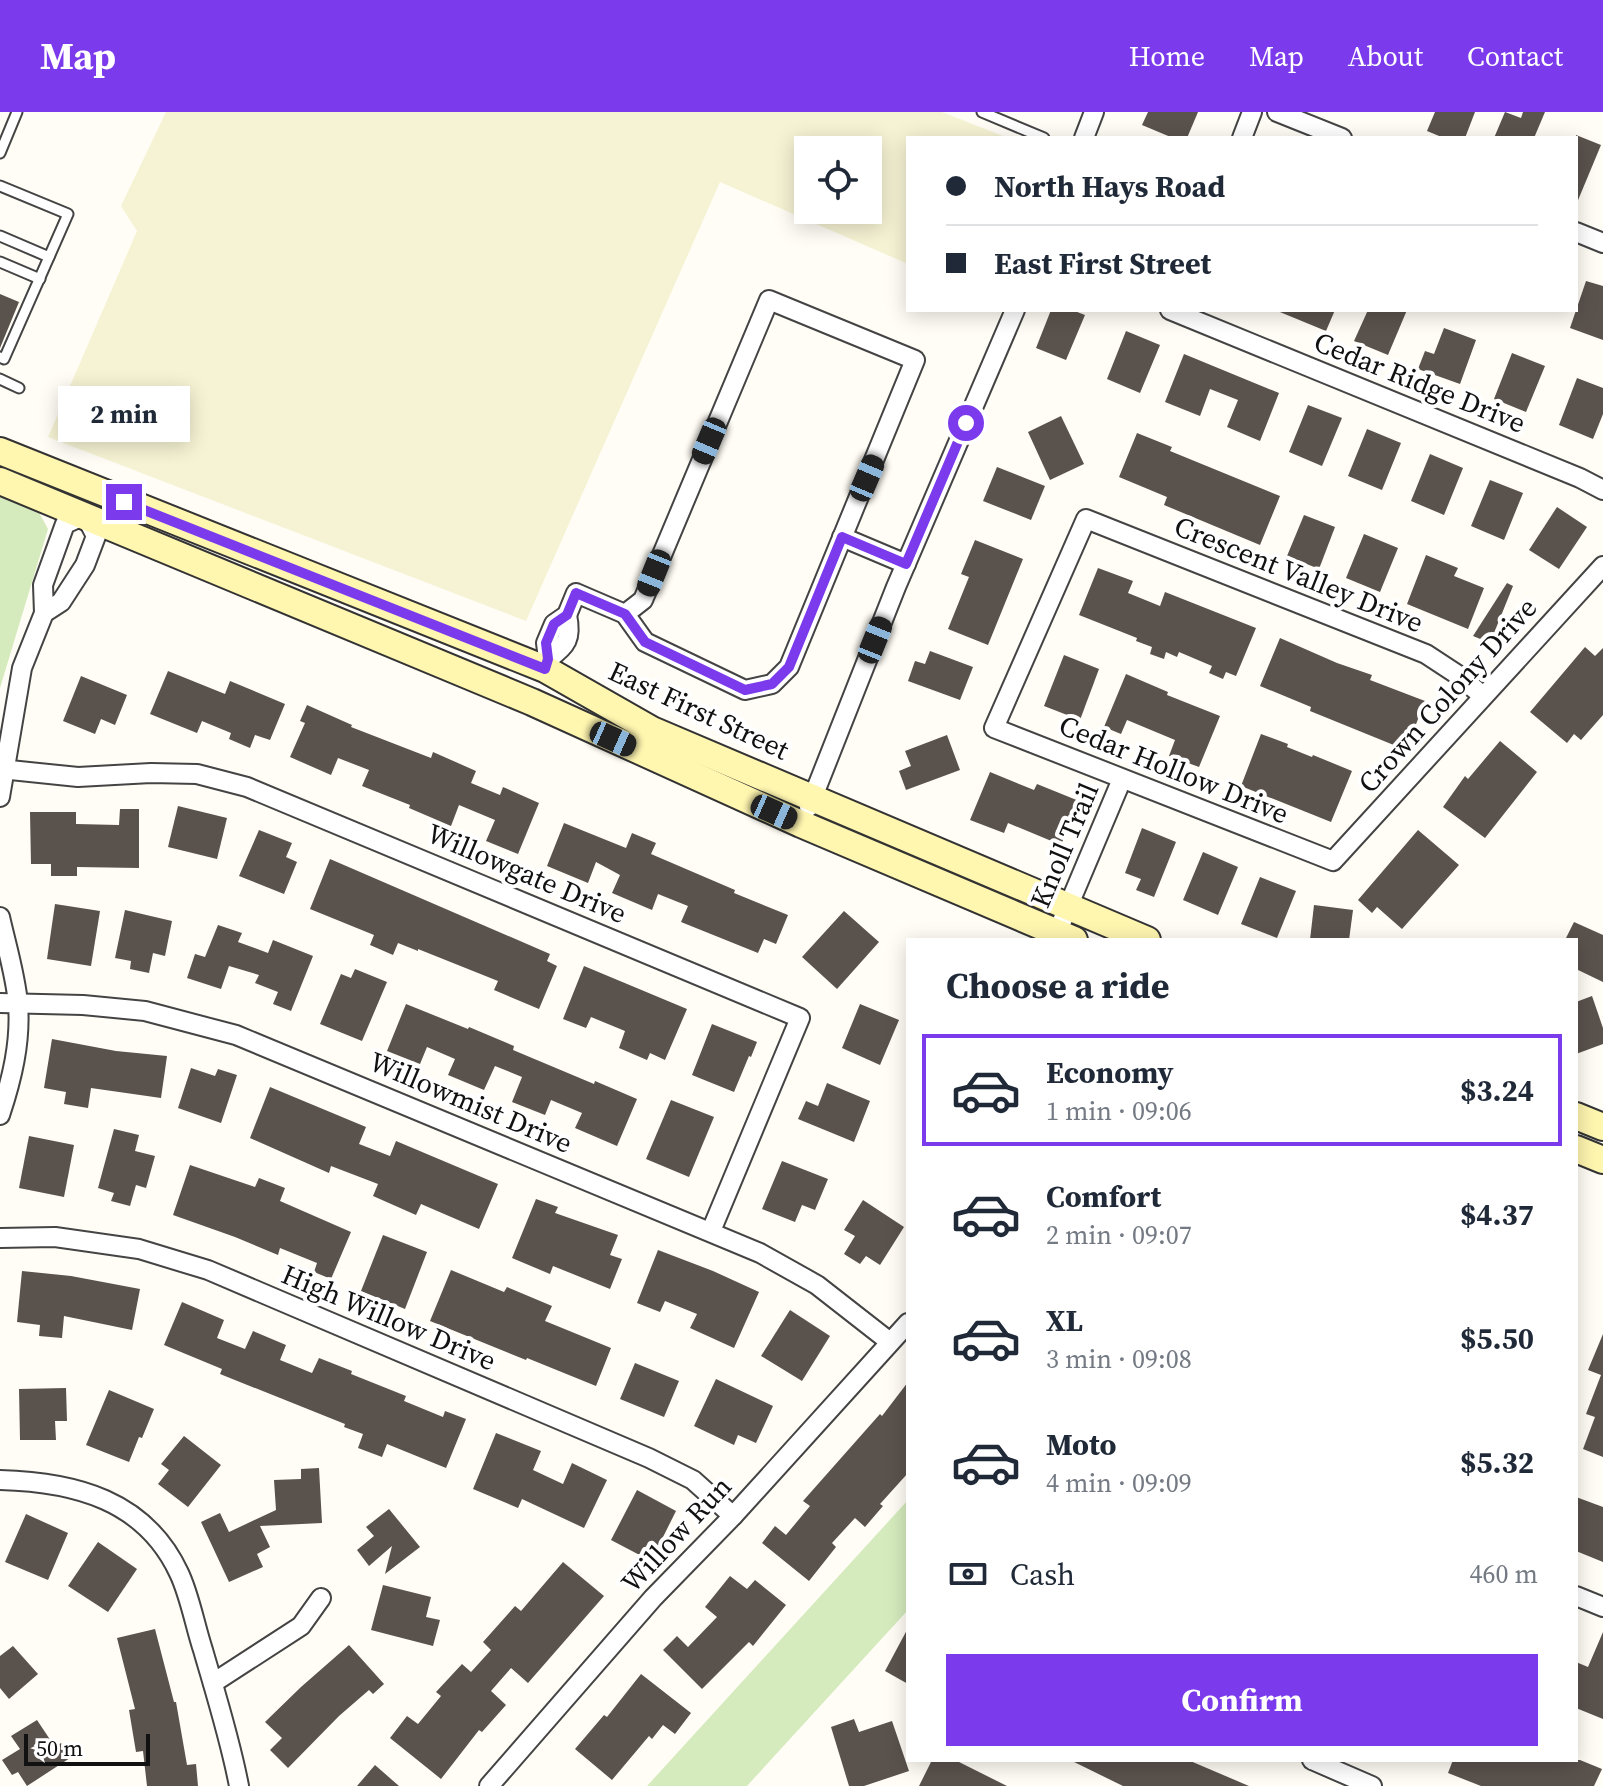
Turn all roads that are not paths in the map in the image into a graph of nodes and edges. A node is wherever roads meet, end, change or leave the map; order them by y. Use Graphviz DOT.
graph roads {
  1 [pos="17,112"];
  2 [pos="982,112"];
  3 [pos="1094,112"];
  4 [pos="1252,112"];
  5 [pos="1277,112"];
  6 [pos="1039,136"];
  7 [pos="1085,136"];
  8 [pos="1243,136"];
  9 [pos="1337,136"];
  10 [pos="1,148"];
  11 [pos="0,186"];
  12 [pos="1578,233"];
  13 [pos="0,236"];
  14 [pos="1603,243"];
  15 [pos="49,257"];
  16 [pos="0,262"];
  17 [pos="40,279"];
  18 [pos="1014,312"];
  19 [pos="1176,312"];
  20 [pos="1,361"];
  21 [pos="0,379"];
  22 [pos="19,388"];
  23 [pos="0,451"];
  24 [pos="0,481"];
  25 [pos="96,490"];
  26 [pos="1603,490"];
  27 [pos="85,515"];
  28 [pos="842,537"];
  29 [pos="906,564"];
  30 [pos="1603,566"];
  31 [pos="44,613"];
  32 [pos="625,614"];
  33 [pos="547,664"];
  34 [pos="1483,696"];
  35 [pos="532,702"];
  36 [pos="994,728"];
  37 [pos="2,770"];
  38 [pos="1122,779"];
  39 [pos="0,797"];
  40 [pos="813,798"];
  41 [pos="801,824"];
  42 [pos="1333,861"];
  43 [pos="1069,907"];
  44 [pos="0,917"];
  45 [pos="1066,936"];
  46 [pos="1142,938"];
  47 [pos="9,1002"];
  48 [pos="0,1115"];
  49 [pos="1578,1117"];
  50 [pos="1603,1127"];
  51 [pos="711,1231"];
  52 [pos="0,1238"];
  53 [pos="906,1325"];
  54 [pos="890,1342"];
  55 [pos="0,1480"];
  56 [pos="733,1516"];
  57 [pos="1578,1597"];
  58 [pos="321,1598"];
  59 [pos="1603,1607"];
  60 [pos="213,1683"];
  61 [pos="1333,1764"];
  62 [pos="239,1786"];
  63 [pos="489,1786"];
  64 [pos="1372,1786"];
  1 -- 10 [label="lane"];
  2 -- 6 [label="lane"];
  3 -- 7 [label="street"];
  4 -- 8 [label="street"];
  5 -- 9 [label="street"];
  11 -- 15 [label="lane"];
  12 -- 14 [label="street"];
  13 -- 15 [label="lane"];
  15 -- 17 [label="lane"];
  16 -- 17 [label="lane"];
  17 -- 20 [label="lane"];
  18 -- 29 [label="street"];
  19 -- 26 [label="street, Cedar Ridge Drive"];
  21 -- 22 [label="lane"];
  23 -- 25 [label="main road, East First Street"];
  24 -- 27 [label="main road"];
  25 -- 27 [label="main road"];
  25 -- 33 [label="main road, East First Street"];
  27 -- 31 [label="street"];
  27 -- 31 [label="street"];
  27 -- 35 [label="main road"];
  28 -- 29 [label="street"];
  28 -- 32 [label="street"];
  28 -- 32 [label="street"];
  29 -- 40 [label="street"];
  30 -- 34 [label="street, Crown Colony Drive"];
  31 -- 37 [label="street"];
  32 -- 33 [label="street"];
  33 -- 35 [label="main road"];
  33 -- 40 [label="main road, East First Street"];
  34 -- 36 [label="street, Crescent Valley Drive"];
  34 -- 42 [label="street, Crown Colony Drive"];
  35 -- 41 [label="main road"];
  36 -- 38 [label="street, Cedar Hollow Drive"];
  37 -- 39 [label="street"];
  37 -- 51 [label="street, Willowgate Drive"];
  38 -- 42 [label="street, Cedar Hollow Drive"];
  38 -- 43 [label="street, Knoll Trail"];
  40 -- 41 [label="street"];
  40 -- 43 [label="main road, East First Street"];
  41 -- 45 [label="main road"];
  43 -- 45 [label="street, Knoll Trail"];
  43 -- 46 [label="main road, East First Street"];
  44 -- 47 [label="street"];
  47 -- 48 [label="street"];
  47 -- 51 [label="street, Willowmist Drive"];
  49 -- 50 [label="main road"];
  51 -- 54 [label="street, Willowmist Drive"];
  52 -- 56 [label="street, High Willow Drive"];
  53 -- 54 [label="street, Willow Run"];
  54 -- 56 [label="street, Willow Run"];
  55 -- 60 [label="street"];
  56 -- 63 [label="street, Willow Run"];
  57 -- 59 [label="street"];
  58 -- 60 [label="street"];
  60 -- 62 [label="street"];
  61 -- 64 [label="street"];
}
